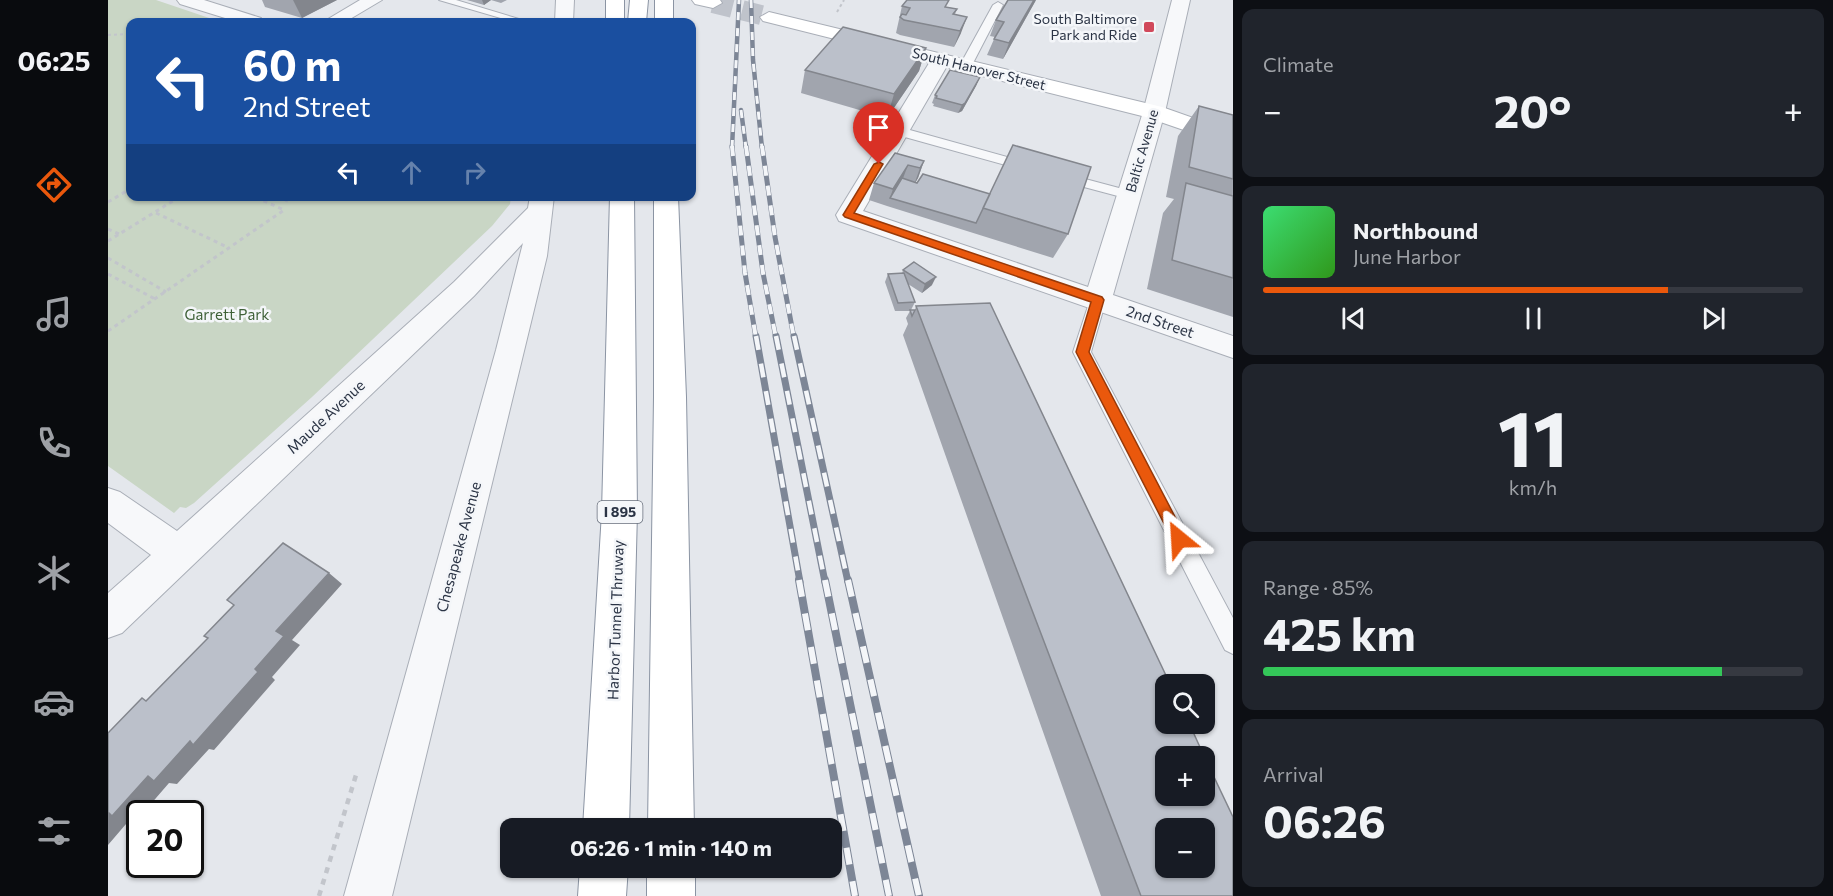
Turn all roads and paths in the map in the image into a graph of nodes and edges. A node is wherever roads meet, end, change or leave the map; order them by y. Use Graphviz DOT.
graph roads {
  1 [pos="186,0"];
  2 [pos="373,0"];
  3 [pos="444,0"];
  4 [pos="565,0"];
  5 [pos="615,0"];
  6 [pos="1181,0"];
  7 [pos="639,1"];
  8 [pos="998,5"];
  9 [pos="769,17"];
  10 [pos="242,18"];
  11 [pos="339,18"];
  12 [pos="509,18"];
  13 [pos="564,18"];
  14 [pos="615,18"];
  15 [pos="637,18"];
  16 [pos="126,34"];
  17 [pos="108,35"];
  18 [pos="941,59"];
  19 [pos="966,66"];
  20 [pos="1154,112"];
  21 [pos="1233,123"];
  22 [pos="899,131"];
  23 [pos="1233,140"];
  24 [pos="126,191"];
  25 [pos="1129,195"];
  26 [pos="173,201"];
  27 [pos="264,201"];
  28 [pos="622,201"];
  29 [pos="666,201"];
  30 [pos="108,202"];
  31 [pos="540,204"];
  32 [pos="156,212"];
  33 [pos="108,229"];
  34 [pos="119,235"];
  35 [pos="108,242"];
  36 [pos="229,248"];
  37 [pos="108,258"];
  38 [pos="108,274"];
  39 [pos="167,291"];
  40 [pos="154,300"];
  41 [pos="1098,300"];
  42 [pos="108,331"];
  43 [pos="1233,347"];
  44 [pos="108,503"];
  45 [pos="178,553"];
  46 [pos="108,619"];
  47 [pos="1233,642"];
  48 [pos="356,775"];
  49 [pos="607,818"];
  50 [pos="671,818"];
  51 [pos="603,878"];
  52 [pos="671,878"];
  53 [pos="319,896"];
  54 [pos="368,896"];
  55 [pos="602,896"];
  56 [pos="671,896"];
  1 -- 10 [label="street"];
  2 -- 11 [label="street"];
  3 -- 12 [label="lane"];
  4 -- 13 [label="street"];
  5 -- 14 [label="main road"];
  6 -- 20 [label="street, Baltic Avenue"];
  7 -- 15 [label="main road"];
  8 -- 19 [label="lane"];
  9 -- 18 [label="main road, South Hanover Street"];
  16 -- 17 [label="path"];
  18 -- 19 [label="main road, South Hanover Street"];
  18 -- 22 [label="street"];
  19 -- 20 [label="main road, South Hanover Street"];
  20 -- 21 [label="main road, South Hanover Street"];
  20 -- 23 [label="main road, South Hanover Street"];
  20 -- 25 [label="street, Baltic Avenue"];
  22 -- 25 [label="lane"];
  22 -- 41 [label="street, 2nd Street"];
  24 -- 30 [label="path"];
  25 -- 41 [label="street, Baltic Avenue"];
  26 -- 32 [label="path"];
  27 -- 36 [label="path"];
  28 -- 49 [label="main road, Harbor Tunnel Thruway / I 895"];
  29 -- 50 [label="main road"];
  31 -- 45 [label="street, Maude Avenue"];
  31 -- 54 [label="street, Chesapeake Avenue"];
  32 -- 34 [label="path"];
  32 -- 36 [label="path"];
  33 -- 34 [label="path"];
  34 -- 35 [label="path"];
  36 -- 39 [label="path"];
  37 -- 39 [label="path"];
  38 -- 40 [label="path"];
  39 -- 40 [label="path"];
  40 -- 42 [label="path"];
  41 -- 43 [label="street, 2nd Street"];
  41 -- 47 [label="lane"];
  44 -- 45 [label="street"];
  45 -- 46 [label="street, Maude Avenue"];
  48 -- 53 [label="path"];
  51 -- 55 [label="main road"];
  52 -- 56 [label="main road"];
}
